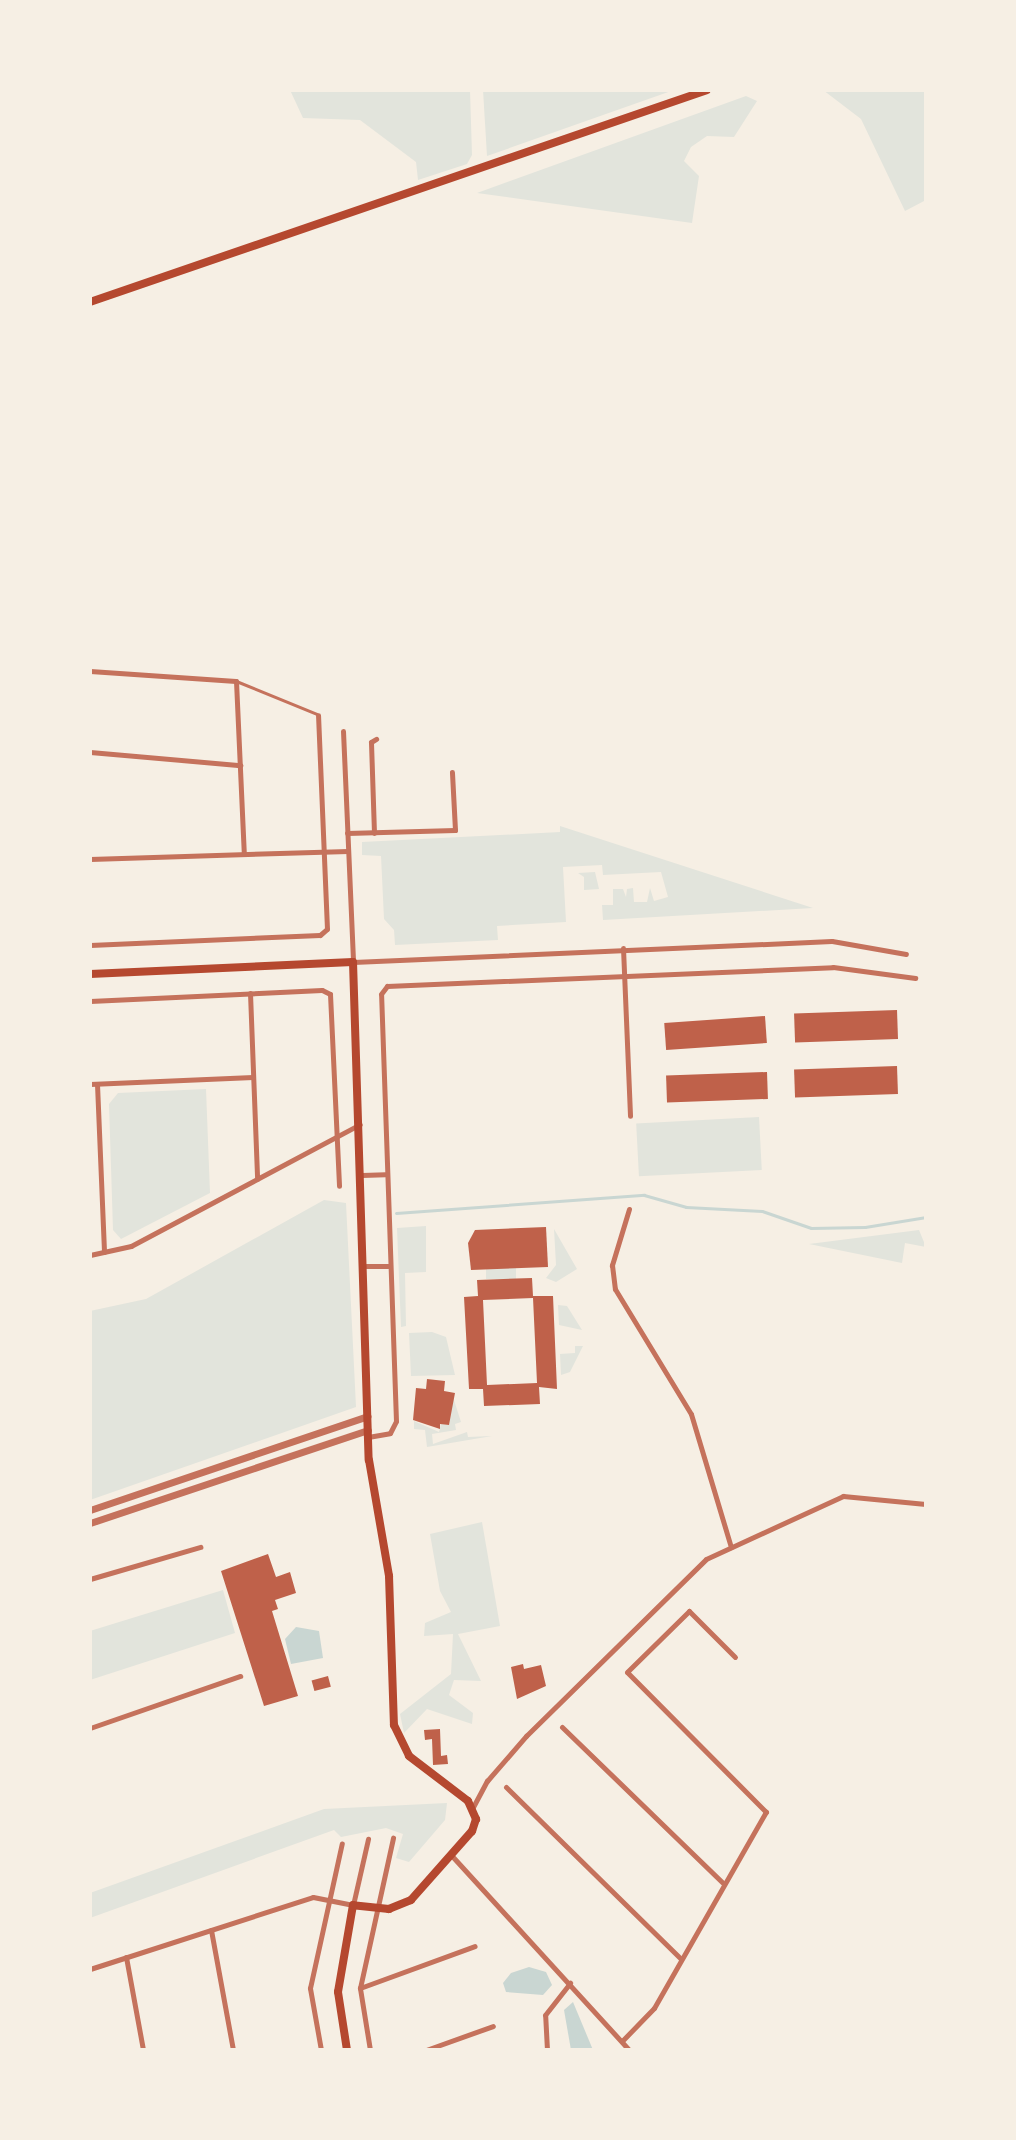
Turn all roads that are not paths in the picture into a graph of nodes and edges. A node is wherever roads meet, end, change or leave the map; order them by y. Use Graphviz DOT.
graph roads {
  1 [pos="707,90"];
  2 [pos="90,302"];
  3 [pos="90,671"];
  4 [pos="236,681"];
  5 [pos="318,715"];
  6 [pos="343,731"];
  7 [pos="376,739"];
  8 [pos="90,752"];
  9 [pos="240,765"];
  10 [pos="452,772"];
  11 [pos="374,832"];
  12 [pos="348,833"];
  13 [pos="348,851"];
  14 [pos="324,852"];
  15 [pos="244,854"];
  16 [pos="90,859"];
  17 [pos="90,945"];
  18 [pos="623,948"];
  19 [pos="906,954"];
  20 [pos="353,962"];
  21 [pos="625,973"];
  22 [pos="90,974"];
  23 [pos="915,978"];
  24 [pos="250,993"];
  25 [pos="90,1001"];
  26 [pos="253,1077"];
  27 [pos="93,1084"];
  28 [pos="630,1116"];
  29 [pos="360,1124"];
  30 [pos="337,1137"];
  31 [pos="385,1174"];
  32 [pos="362,1175"];
  33 [pos="258,1179"];
  34 [pos="339,1186"];
  35 [pos="629,1209"];
  36 [pos="104,1252"];
  37 [pos="90,1255"];
  38 [pos="366,1266"];
  39 [pos="388,1266"];
  40 [pos="368,1416"];
  41 [pos="368,1433"];
  42 [pos="289,1443"];
  43 [pos="293,1456"];
  44 [pos="926,1504"];
  45 [pos="90,1510"];
  46 [pos="90,1523"];
  47 [pos="200,1547"];
  48 [pos="731,1547"];
  49 [pos="90,1580"];
  50 [pos="735,1657"];
  51 [pos="240,1676"];
  52 [pos="562,1727"];
  53 [pos="90,1728"];
  54 [pos="506,1787"];
  55 [pos="472,1807"];
  56 [pos="393,1838"];
  57 [pos="368,1839"];
  58 [pos="342,1844"];
  59 [pos="452,1856"];
  60 [pos="722,1882"];
  61 [pos="330,1901"];
  62 [pos="352,1905"];
  63 [pos="378,1909"];
  64 [pos="211,1930"];
  65 [pos="475,1946"];
  66 [pos="126,1956"];
  67 [pos="680,1958"];
  68 [pos="90,1969"];
  69 [pos="570,1983"];
  70 [pos="360,1988"];
  71 [pos="493,2026"];
  72 [pos="622,2041"];
  73 [pos="143,2050"];
  74 [pos="233,2050"];
  75 [pos="321,2050"];
  76 [pos="347,2050"];
  77 [pos="370,2050"];
  78 [pos="426,2050"];
  79 [pos="547,2050"];
  80 [pos="629,2050"];
  1 -- 2 [label="main road"];
  3 -- 4 [label="street"];
  4 -- 5 [label="lane"];
  4 -- 9 [label="street"];
  5 -- 14 [label="street"];
  6 -- 12 [label="street"];
  7 -- 11 [label="street"];
  8 -- 9 [label="street"];
  9 -- 15 [label="street"];
  10 -- 11 [label="street"];
  11 -- 12 [label="street"];
  12 -- 13 [label="street"];
  13 -- 14 [label="street"];
  13 -- 20 [label="street"];
  14 -- 15 [label="street"];
  14 -- 17 [label="street"];
  15 -- 16 [label="street"];
  18 -- 19 [label="street"];
  18 -- 20 [label="street"];
  18 -- 21 [label="street"];
  20 -- 22 [label="main road"];
  20 -- 29 [label="main road"];
  21 -- 23 [label="street"];
  21 -- 28 [label="street"];
  21 -- 31 [label="street"];
  24 -- 25 [label="street"];
  24 -- 26 [label="street"];
  24 -- 30 [label="street"];
  26 -- 27 [label="street"];
  26 -- 33 [label="street"];
  27 -- 36 [label="street"];
  29 -- 30 [label="street"];
  29 -- 32 [label="main road"];
  30 -- 33 [label="street"];
  30 -- 34 [label="street"];
  31 -- 32 [label="street"];
  31 -- 39 [label="street"];
  32 -- 38 [label="main road"];
  33 -- 36 [label="street"];
  35 -- 48 [label="street"];
  36 -- 37 [label="street"];
  38 -- 39 [label="street"];
  38 -- 40 [label="main road"];
  39 -- 41 [label="street"];
  40 -- 41 [label="main road"];
  40 -- 42 [label="street"];
  41 -- 43 [label="street"];
  41 -- 55 [label="main road"];
  42 -- 43 [label="street"];
  42 -- 45 [label="street"];
  43 -- 46 [label="street"];
  44 -- 48 [label="street"];
  47 -- 49 [label="street"];
  48 -- 55 [label="street"];
  50 -- 60 [label="street"];
  51 -- 53 [label="street"];
  52 -- 60 [label="street"];
  54 -- 67 [label="street"];
  55 -- 59 [label="main road"];
  56 -- 63 [label="street"];
  57 -- 62 [label="street"];
  58 -- 61 [label="street"];
  59 -- 63 [label="main road"];
  59 -- 69 [label="street"];
  60 -- 67 [label="street"];
  61 -- 62 [label="street"];
  61 -- 64 [label="street"];
  61 -- 75 [label="street"];
  62 -- 63 [label="main road"];
  62 -- 76 [label="main road"];
  63 -- 70 [label="street"];
  64 -- 66 [label="street"];
  64 -- 74 [label="street"];
  65 -- 70 [label="street"];
  66 -- 68 [label="street"];
  66 -- 73 [label="street"];
  67 -- 72 [label="street"];
  69 -- 72 [label="street"];
  69 -- 79 [label="street"];
  70 -- 77 [label="street"];
  71 -- 78 [label="street"];
  72 -- 80 [label="street"];
}
